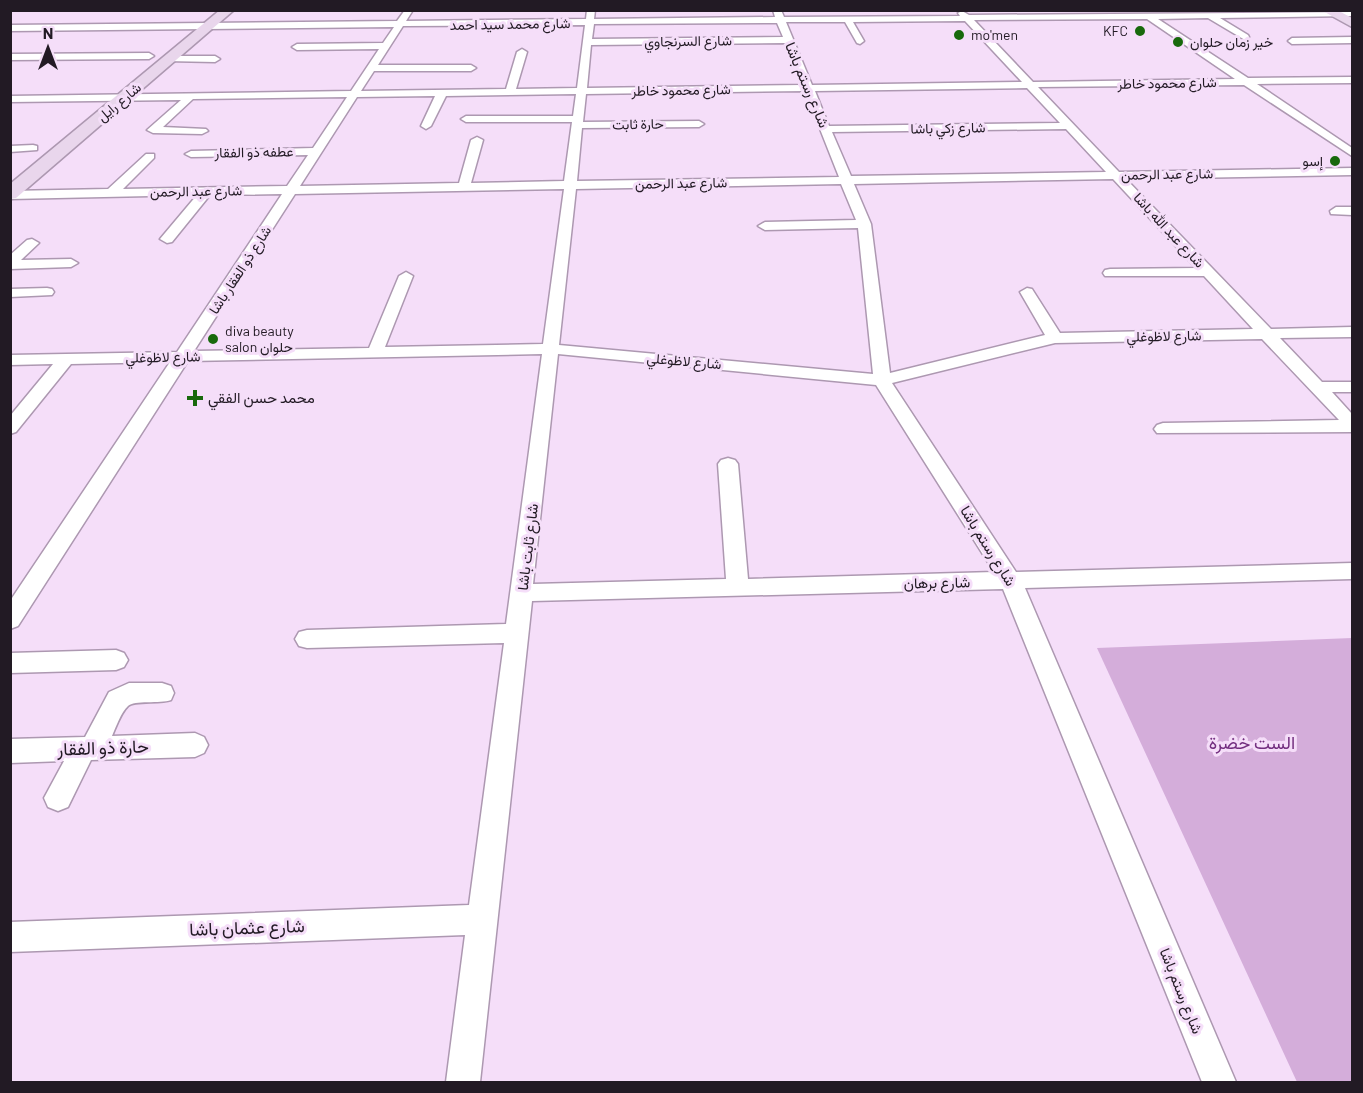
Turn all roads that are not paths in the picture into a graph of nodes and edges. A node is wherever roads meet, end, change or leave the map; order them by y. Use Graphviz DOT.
graph roads {
  1 [pos="205,10"];
  2 [pos="228,10"];
  3 [pos="409,10"];
  4 [pos="497,10"];
  5 [pos="646,10"];
  6 [pos="1330,12"];
  7 [pos="1145,14"];
  8 [pos="1353,14"];
  9 [pos="964,15"];
  10 [pos="112,16"];
  11 [pos="1211,16"];
  12 [pos="848,21"];
  13 [pos="646,23"];
  14 [pos="1353,23"];
  15 [pos="782,24"];
  16 [pos="492,25"];
  17 [pos="590,25"];
  18 [pos="399,26"];
  19 [pos="208,27"];
  20 [pos="10,28"];
  21 [pos="94,28"];
  22 [pos="184,28"];
  23 [pos="1245,37"];
  24 [pos="172,38"];
  25 [pos="1353,40"];
  26 [pos="860,41"];
  27 [pos="1292,41"];
  28 [pos="385,46"];
  29 [pos="297,47"];
  30 [pos="153,52"];
  31 [pos="522,52"];
  32 [pos="10,57"];
  33 [pos="170,59"];
  34 [pos="216,59"];
  35 [pos="370,68"];
  36 [pos="471,68"];
  37 [pos="130,70"];
  38 [pos="1353,80"];
  39 [pos="1246,82"];
  40 [pos="113,84"];
  41 [pos="1030,85"];
  42 [pos="808,88"];
  43 [pos="582,91"];
  44 [pos="510,92"];
  45 [pos="442,93"];
  46 [pos="354,94"];
  47 [pos="190,97"];
  48 [pos="96,98"];
  49 [pos="124,98"];
  50 [pos="11,99"];
  51 [pos="80,111"];
  52 [pos="466,119"];
  53 [pos="578,122"];
  54 [pos="699,124"];
  55 [pos="426,126"];
  56 [pos="1070,126"];
  57 [pos="825,129"];
  58 [pos="202,131"];
  59 [pos="47,137"];
  60 [pos="477,140"];
  61 [pos="33,148"];
  62 [pos="10,149"];
  63 [pos="317,151"];
  64 [pos="1353,153"];
  65 [pos="191,154"];
  66 [pos="150,156"];
  67 [pos="10,166"];
  68 [pos="1353,171"];
  69 [pos="1117,175"];
  70 [pos="847,180"];
  71 [pos="571,184"];
  72 [pos="464,186"];
  73 [pos="198,188"];
  74 [pos="292,189"];
  75 [pos="113,192"];
  76 [pos="10,194"];
  77 [pos="1336,211"];
  78 [pos="1353,211"];
  79 [pos="864,224"];
  80 [pos="765,226"];
  81 [pos="167,239"];
  82 [pos="32,243"];
  83 [pos="70,263"];
  84 [pos="10,264"];
  85 [pos="1209,272"];
  86 [pos="1110,273"];
  87 [pos="406,276"];
  88 [pos="10,292"];
  89 [pos="47,292"];
  90 [pos="1027,292"];
  91 [pos="1353,332"];
  92 [pos="1267,334"];
  93 [pos="1055,338"];
  94 [pos="552,349"];
  95 [pos="375,353"];
  96 [pos="183,357"];
  97 [pos="66,359"];
  98 [pos="10,360"];
  99 [pos="882,380"];
  100 [pos="1318,387"];
  101 [pos="1353,387"];
  102 [pos="1353,425"];
  103 [pos="10,428"];
  104 [pos="1163,429"];
  105 [pos="728,464"];
  106 [pos="1353,571"];
  107 [pos="1011,581"];
  108 [pos="738,588"];
  109 [pos="522,593"];
  110 [pos="10,620"];
  111 [pos="518,633"];
  112 [pos="307,639"];
  113 [pos="116,660"];
  114 [pos="10,663"];
  115 [pos="162,693"];
  116 [pos="195,745"];
  117 [pos="88,749"];
  118 [pos="10,751"];
  119 [pos="58,798"];
  120 [pos="483,919"];
  121 [pos="10,937"];
  122 [pos="463,1083"];
  123 [pos="1219,1083"];
  1 -- 22 [label="street"];
  2 -- 19 [label="street, شارع رايل"];
  3 -- 18 [label="street, شارع ذو الفقار باشا"];
  4 -- 16 [label="street"];
  5 -- 13 [label="street"];
  6 -- 8 [label="street, شارع محمد سيد احمد"];
  6 -- 11 [label="street, شارع محمد سيد احمد"];
  6 -- 14 [label="street"];
  7 -- 9 [label="street, شارع محمد سيد احمد"];
  7 -- 11 [label="street, شارع محمد سيد احمد"];
  7 -- 39 [label="street"];
  9 -- 12 [label="street, شارع محمد سيد احمد"];
  9 -- 41 [label="street, شارع عبد الله باشا"];
  10 -- 21 [label="street"];
  11 -- 23 [label="street"];
  12 -- 15 [label="street, شارع محمد سيد احمد"];
  12 -- 26 [label="street"];
  13 -- 15 [label="street, شارع محمد سيد احمد"];
  13 -- 17 [label="street, شارع محمد سيد احمد"];
  15 -- 17 [label="street, شارع السرنجاوي"];
  15 -- 42 [label="street, شارع رستم باشا"];
  16 -- 17 [label="street, شارع محمد سيد احمد"];
  16 -- 18 [label="street, شارع محمد سيد احمد"];
  17 -- 43 [label="street, شارع ثابت باشا"];
  18 -- 19 [label="street, شارع محمد سيد احمد"];
  18 -- 28 [label="street, شارع ذو الفقار باشا"];
  19 -- 22 [label="street, شارع محمد سيد احمد"];
  19 -- 33 [label="street, شارع رايل"];
  20 -- 21 [label="street, شارع محمد سيد احمد"];
  21 -- 22 [label="street, شارع محمد سيد احمد"];
  22 -- 24 [label="street"];
  25 -- 27 [label="street"];
  28 -- 29 [label="street"];
  28 -- 35 [label="street, شارع ذو الفقار باشا"];
  30 -- 32 [label="street"];
  30 -- 37 [label="street, شارع رايل"];
  31 -- 44 [label="street"];
  33 -- 34 [label="street"];
  33 -- 49 [label="street, شارع رايل"];
  35 -- 36 [label="street"];
  35 -- 46 [label="street, شارع ذو الفقار باشا"];
  38 -- 39 [label="street, شارع محمود خاطر"];
  39 -- 41 [label="street, شارع محمود خاطر"];
  39 -- 64 [label="street"];
  40 -- 48 [label="street, شارع رايل"];
  41 -- 42 [label="street, شارع محمود خاطر"];
  41 -- 56 [label="street, شارع عبد الله باشا"];
  42 -- 43 [label="street, شارع محمود خاطر"];
  42 -- 57 [label="street, شارع رستم باشا"];
  43 -- 44 [label="street, شارع محمود خاطر"];
  43 -- 53 [label="street, شارع ثابت باشا"];
  44 -- 45 [label="street, شارع محمود خاطر"];
  45 -- 46 [label="street, شارع محمود خاطر"];
  45 -- 55 [label="street"];
  46 -- 47 [label="street, شارع محمود خاطر"];
  46 -- 63 [label="street, شارع ذو الفقار باشا"];
  47 -- 49 [label="street, شارع محمود خاطر"];
  47 -- 58 [label="street"];
  48 -- 49 [label="street, شارع محمود خاطر"];
  48 -- 50 [label="street, شارع محمود خاطر"];
  48 -- 51 [label="street, شارع رايل"];
  49 -- 76 [label="street, شارع رايل"];
  52 -- 53 [label="street, حارة ثابت"];
  53 -- 54 [label="street, حارة ثابت"];
  53 -- 71 [label="street, شارع ثابت باشا"];
  56 -- 57 [label="street, شارع زكي باشا"];
  56 -- 69 [label="street, شارع عبد الله باشا"];
  57 -- 70 [label="street, شارع رستم باشا"];
  59 -- 61 [label="street"];
  60 -- 72 [label="street"];
  61 -- 62 [label="street"];
  61 -- 67 [label="street"];
  63 -- 65 [label="street, عطفه ذو الفقار"];
  63 -- 74 [label="street, شارع ذو الفقار باشا"];
  66 -- 75 [label="street"];
  68 -- 69 [label="street, شارع عبد الرحمن"];
  69 -- 70 [label="street, شارع عبد الرحمن"];
  69 -- 85 [label="street, شارع عبد الله باشا"];
  70 -- 71 [label="street, شارع عبد الرحمن"];
  70 -- 79 [label="street, شارع رستم باشا"];
  71 -- 72 [label="street, شارع عبد الرحمن"];
  71 -- 94 [label="street, شارع ثابت باشا"];
  72 -- 74 [label="street, شارع عبد الرحمن"];
  73 -- 74 [label="street, شارع عبد الرحمن"];
  73 -- 75 [label="street, شارع عبد الرحمن"];
  73 -- 81 [label="street"];
  74 -- 96 [label="street, شارع ذو الفقار باشا"];
  75 -- 76 [label="street, شارع عبد الرحمن"];
  77 -- 78 [label="street"];
  79 -- 80 [label="street"];
  79 -- 99 [label="street, شارع رستم باشا"];
  82 -- 84 [label="street"];
  83 -- 84 [label="street"];
  85 -- 86 [label="street"];
  85 -- 92 [label="street, شارع عبد الله باشا"];
  87 -- 95 [label="street"];
  88 -- 89 [label="street"];
  90 -- 93 [label="street"];
  91 -- 92 [label="street, شارع لاظوغلي"];
  92 -- 93 [label="street, شارع لاظوغلي"];
  92 -- 100 [label="street, شارع عبد الله باشا"];
  93 -- 99 [label="street, شارع لاظوغلي"];
  94 -- 95 [label="street, شارع لاظوغلي"];
  94 -- 99 [label="street, شارع لاظوغلي"];
  94 -- 109 [label="street, شارع ثابت باشا"];
  95 -- 96 [label="street, شارع لاظوغلي"];
  96 -- 97 [label="street, شارع لاظوغلي"];
  96 -- 110 [label="street, شارع ذو الفقار باشا"];
  97 -- 98 [label="street, شارع لاظوغلي"];
  97 -- 103 [label="street"];
  99 -- 107 [label="street, شارع رستم باشا"];
  100 -- 101 [label="street"];
  100 -- 102 [label="street, شارع عبد الله باشا"];
  102 -- 104 [label="street"];
  105 -- 108 [label="street"];
  106 -- 107 [label="street, شارع برهان"];
  107 -- 108 [label="street, شارع برهان"];
  107 -- 123 [label="street, شارع رستم باشا"];
  108 -- 109 [label="street, شارع برهان"];
  109 -- 111 [label="street, شارع ثابت باشا"];
  111 -- 112 [label="street"];
  111 -- 120 [label="street, شارع ثابت باشا"];
  113 -- 114 [label="street"];
  115 -- 117 [label="street"];
  116 -- 117 [label="street, حارة ذو الفقار"];
  117 -- 118 [label="street, حارة ذو الفقار"];
  117 -- 119 [label="street"];
  120 -- 121 [label="street, شارع عثمان باشا"];
  120 -- 122 [label="street, شارع ثابت باشا"];
}
